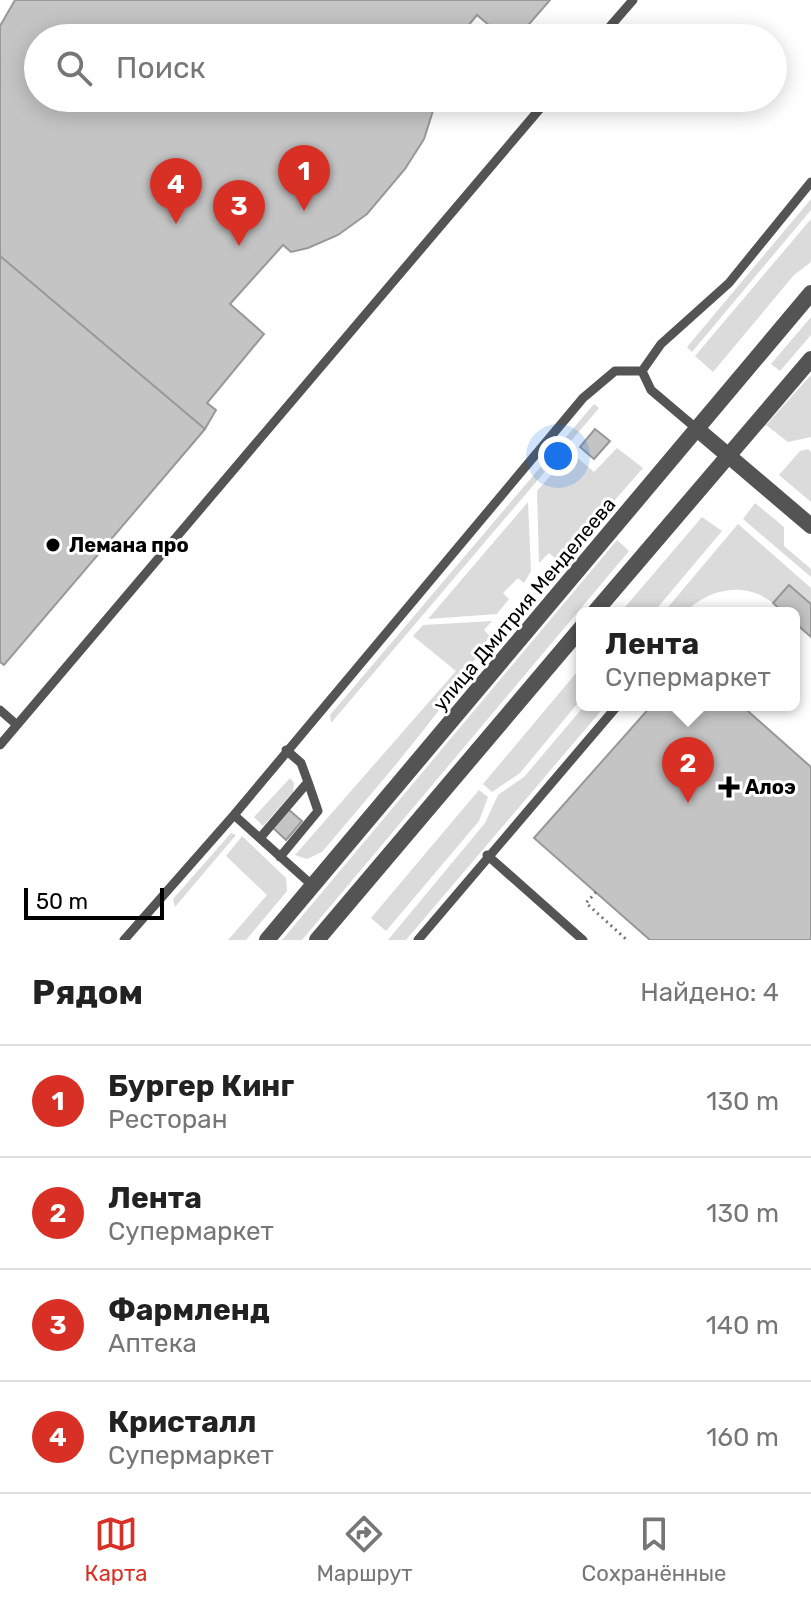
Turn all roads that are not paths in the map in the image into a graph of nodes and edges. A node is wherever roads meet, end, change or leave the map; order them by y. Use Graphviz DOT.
graph roads {
  1 [pos="633,0"];
  2 [pos="612,24"];
  3 [pos="537,112"];
  4 [pos="811,182"];
  5 [pos="811,293"];
  6 [pos="811,359"];
  7 [pos="642,371"];
  8 [pos="697,429"];
  9 [pos="729,456"];
  10 [pos="811,526"];
  11 [pos="599,607"];
  12 [pos="576,634"];
  13 [pos="0,710"];
  14 [pos="613,711"];
  15 [pos="17,725"];
  16 [pos="0,745"];
  17 [pos="286,750"];
  18 [pos="308,782"];
  19 [pos="234,815"];
  20 [pos="260,838"];
  21 [pos="487,855"];
  22 [pos="280,857"];
  23 [pos="313,886"];
  24 [pos="124,940"];
  25 [pos="267,940"];
  26 [pos="317,940"];
  27 [pos="418,940"];
  28 [pos="583,940"];
  1 -- 2 [label="lane"];
  3 -- 15 [label="lane"];
  4 -- 7 [label="lane"];
  5 -- 8 [label="street, улица Дмитрия Менделеева"];
  6 -- 9 [label="street"];
  7 -- 8 [label="lane"];
  7 -- 17 [label="lane"];
  8 -- 9 [label="street"];
  8 -- 23 [label="street, улица Дмитрия Менделеева"];
  9 -- 10 [label="street"];
  9 -- 11 [label="street"];
  12 -- 26 [label="street"];
  13 -- 15 [label="lane"];
  14 -- 21 [label="lane"];
  15 -- 16 [label="lane"];
  17 -- 18 [label="lane"];
  17 -- 19 [label="lane"];
  18 -- 20 [label="lane"];
  18 -- 22 [label="lane"];
  19 -- 20 [label="lane"];
  19 -- 24 [label="lane"];
  20 -- 22 [label="lane"];
  21 -- 27 [label="lane"];
  21 -- 28 [label="lane"];
  22 -- 23 [label="lane"];
  23 -- 25 [label="street, улица Дмитрия Менделеева"];
}
